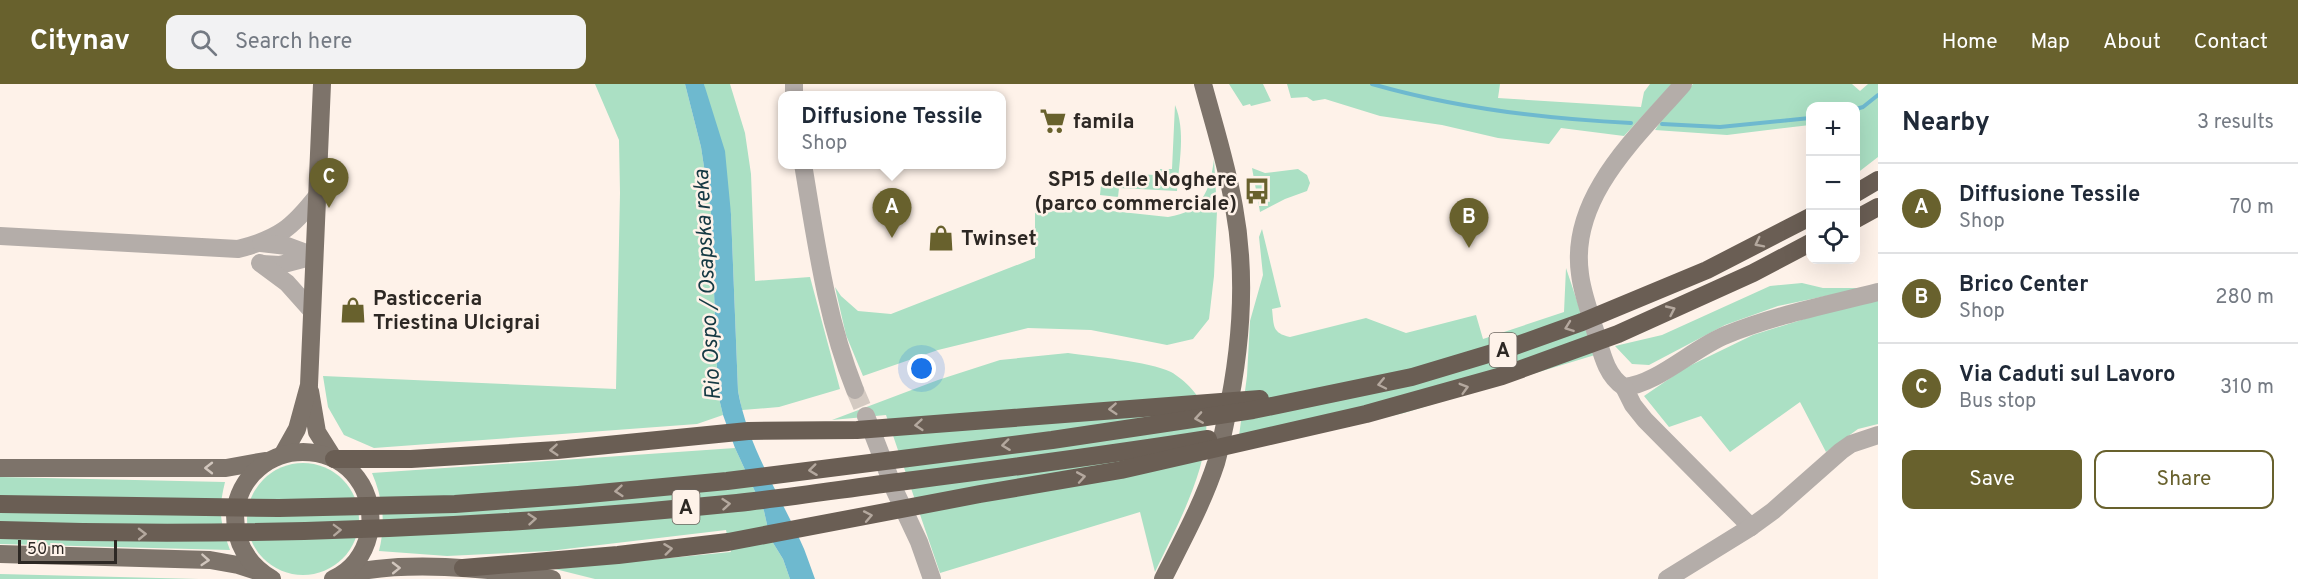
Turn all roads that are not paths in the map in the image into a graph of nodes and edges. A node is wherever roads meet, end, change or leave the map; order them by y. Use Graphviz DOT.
graph roads {
  1 [pos="322,84"];
  2 [pos="1203,84"];
  3 [pos="1683,84"];
  4 [pos="804,169"];
  5 [pos="1878,180"];
  6 [pos="1860,191"];
  7 [pos="317,196"];
  8 [pos="1878,207"];
  9 [pos="1860,217"];
  10 [pos="1806,218"];
  11 [pos="0,236"];
  12 [pos="261,243"];
  13 [pos="1806,245"];
  14 [pos="238,249"];
  15 [pos="314,256"];
  16 [pos="262,264"];
  17 [pos="1878,292"];
  18 [pos="312,311"];
  19 [pos="309,385"];
  20 [pos="1624,387"];
  21 [pos="855,390"];
  22 [pos="1339,393"];
  23 [pos="1366,414"];
  24 [pos="866,416"];
  25 [pos="1878,435"];
  26 [pos="275,457"];
  27 [pos="334,459"];
  28 [pos="0,468"];
  29 [pos="0,504"];
  30 [pos="1751,527"];
  31 [pos="0,530"];
  32 [pos="0,554"];
  33 [pos="463,568"];
  34 [pos="268,577"];
  35 [pos="335,578"];
  36 [pos="552,579"];
  37 [pos="932,579"];
  38 [pos="1163,579"];
  39 [pos="1667,579"];
  1 -- 7 [label="main road"];
  2 -- 38 [label="main road"];
  3 -- 20 [label="street"];
  4 -- 21 [label="street"];
  5 -- 6 [label="highway"];
  7 -- 12 [label="street"];
  7 -- 15 [label="main road"];
  8 -- 9 [label="highway"];
  10 -- 22 [label="highway, A, one-way"];
  11 -- 14 [label="street"];
  12 -- 14 [label="street"];
  12 -- 15 [label="street"];
  23 -- 13 [label="highway, A, one-way"];
  14 -- 16 [label="street"];
  15 -- 16 [label="street"];
  15 -- 18 [label="main road"];
  16 -- 18 [label="street"];
  17 -- 20 [label="street"];
  18 -- 19 [label="main road"];
  19 -- 26 [label="main road"];
  19 -- 27 [label="main road"];
  20 -- 30 [label="street"];
  22 -- 27 [label="highway, one-way"];
  22 -- 29 [label="highway, A, one-way"];
  31 -- 23 [label="highway, A, one-way"];
  33 -- 23 [label="highway, one-way"];
  24 -- 37 [label="street"];
  25 -- 30 [label="street"];
  26 -- 27 [label="main road"];
  26 -- 28 [label="main road, one-way"];
  26 -- 34 [label="main road"];
  27 -- 35 [label="main road"];
  30 -- 39 [label="street"];
  32 -- 34 [label="main road, one-way"];
  35 -- 33 [label="main road, one-way"];
  33 -- 36 [label="main road"];
}
